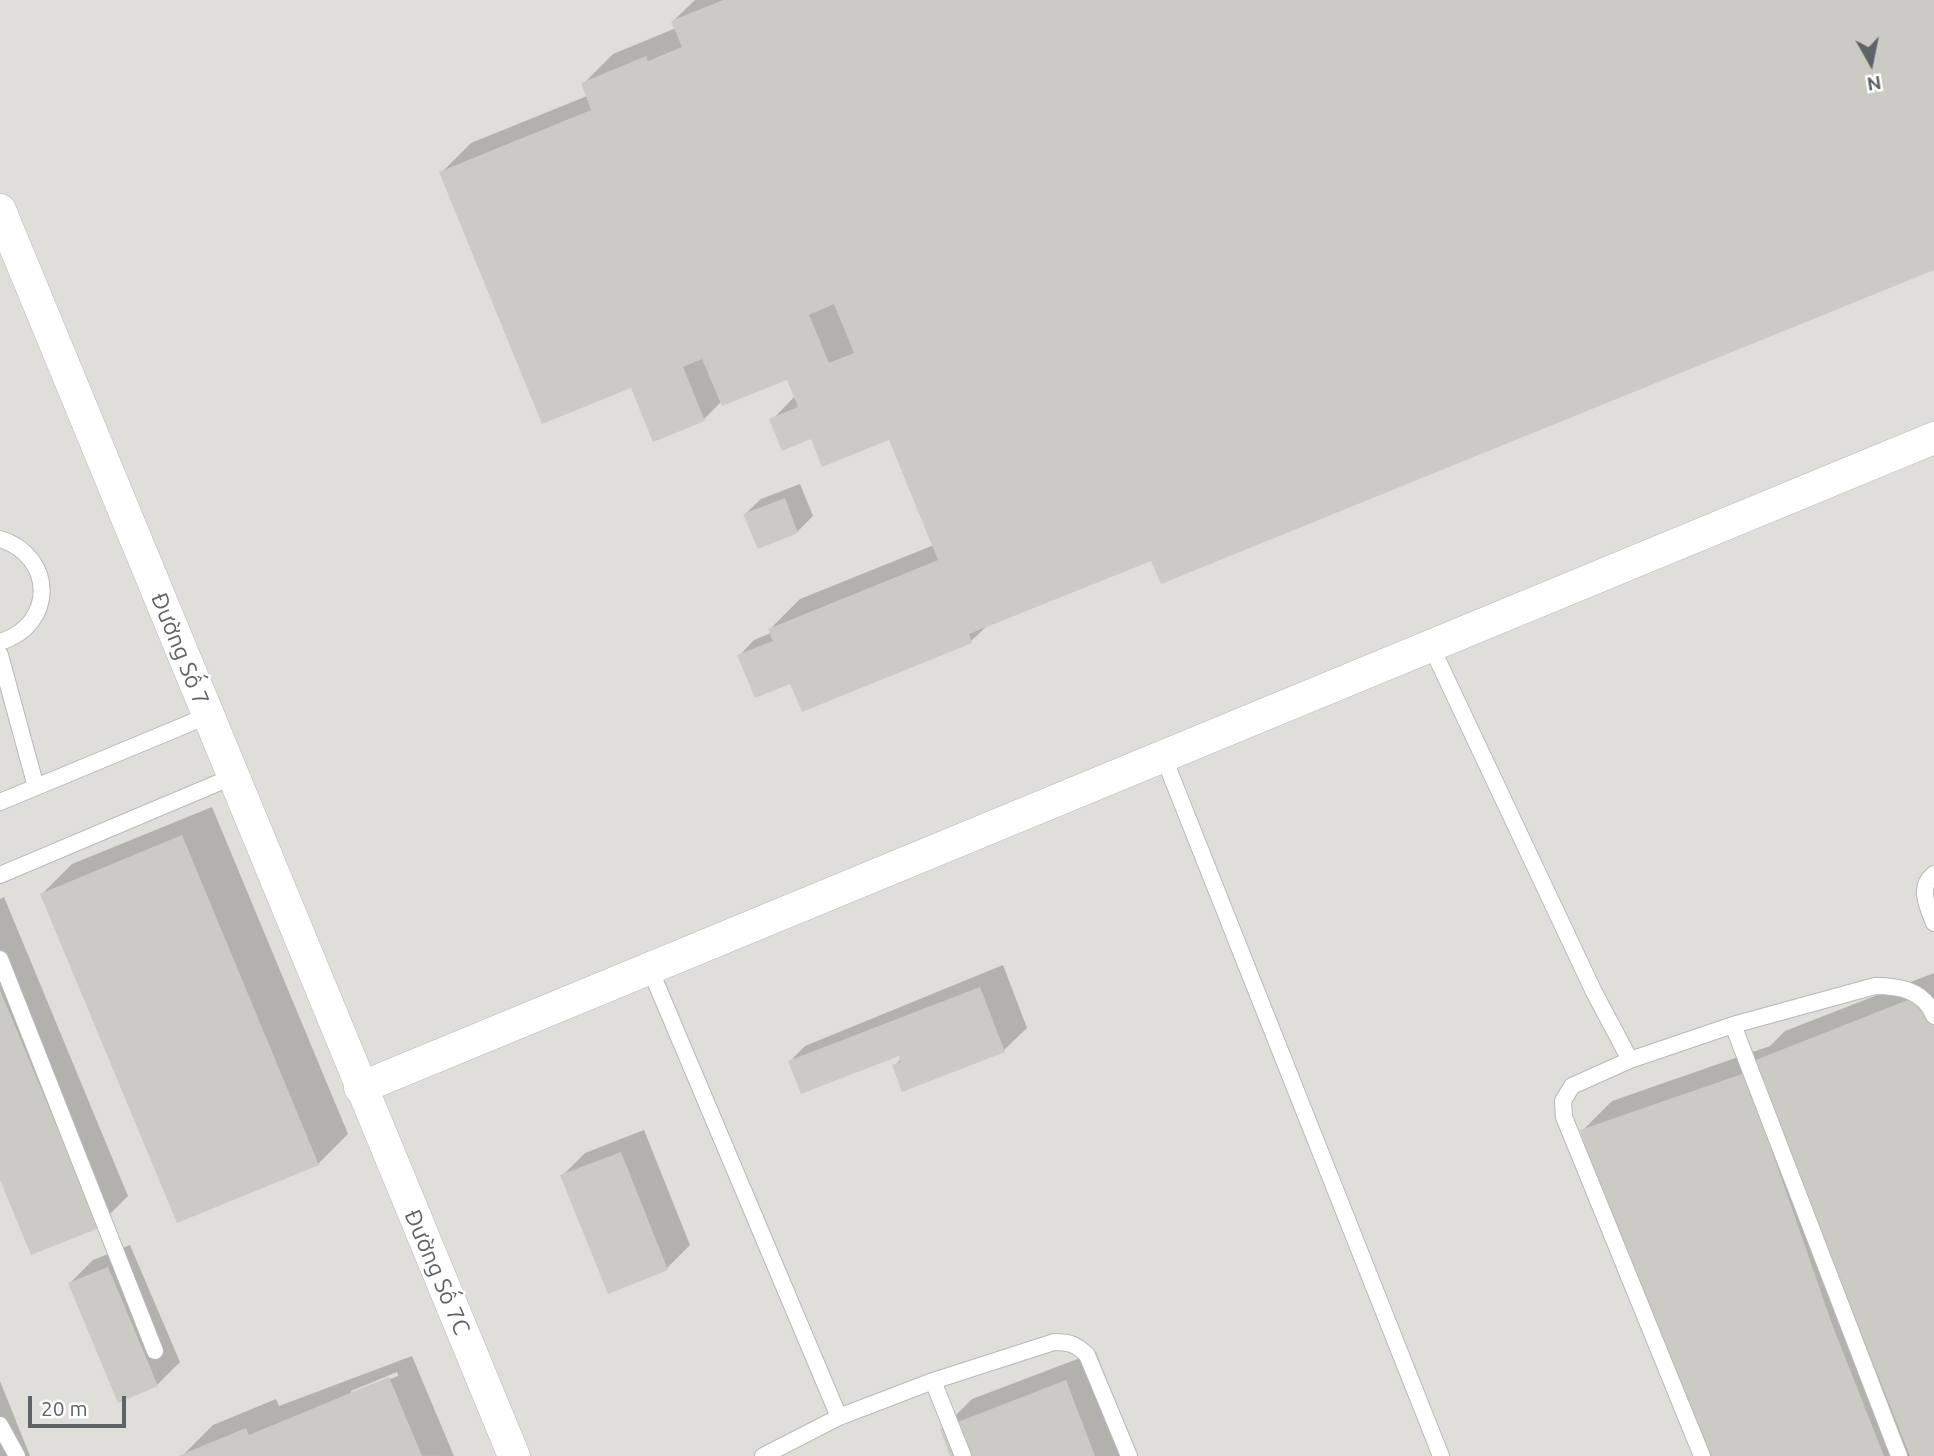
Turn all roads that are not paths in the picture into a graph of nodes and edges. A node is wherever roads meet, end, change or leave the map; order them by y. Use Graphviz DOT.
graph roads {
  1 [pos="0,210"];
  2 [pos="1934,438"];
  3 [pos="0,539"];
  4 [pos="0,642"];
  5 [pos="1431,646"];
  6 [pos="0,655"];
  7 [pos="207,716"];
  8 [pos="1164,758"];
  9 [pos="232,777"];
  10 [pos="36,786"];
  11 [pos="0,802"];
  12 [pos="1934,874"];
  13 [pos="0,875"];
  14 [pos="1934,923"];
  15 [pos="0,959"];
  16 [pos="650,969"];
  17 [pos="1934,1016"];
  18 [pos="1733,1025"];
  19 [pos="1630,1060"];
  20 [pos="360,1088"];
  21 [pos="155,1351"];
  22 [pos="933,1381"];
  23 [pos="839,1417"];
  24 [pos="0,1425"];
  25 [pos="16,1456"];
  26 [pos="514,1456"];
  27 [pos="762,1456"];
  28 [pos="964,1456"];
  29 [pos="1129,1456"];
  30 [pos="1441,1456"];
  31 [pos="1702,1456"];
  32 [pos="1899,1456"];
  1 -- 7 [label="street, Đường Số 7"];
  2 -- 5 [label="street"];
  3 -- 4 [label="lane"];
  5 -- 8 [label="street"];
  5 -- 19 [label="lane"];
  6 -- 10 [label="lane"];
  7 -- 9 [label="street, Đường Số 7"];
  7 -- 10 [label="lane"];
  8 -- 16 [label="street"];
  8 -- 30 [label="lane"];
  9 -- 13 [label="lane"];
  9 -- 20 [label="street, Đường Số 7"];
  10 -- 11 [label="lane"];
  12 -- 14 [label="lane"];
  15 -- 21 [label="lane"];
  16 -- 20 [label="street"];
  16 -- 23 [label="lane"];
  17 -- 18 [label="lane"];
  18 -- 19 [label="lane"];
  18 -- 32 [label="lane"];
  19 -- 31 [label="lane"];
  20 -- 26 [label="street, Đường Số 7C"];
  22 -- 23 [label="lane"];
  22 -- 28 [label="lane"];
  22 -- 29 [label="lane"];
  23 -- 27 [label="lane"];
  24 -- 25 [label="lane"];
}
